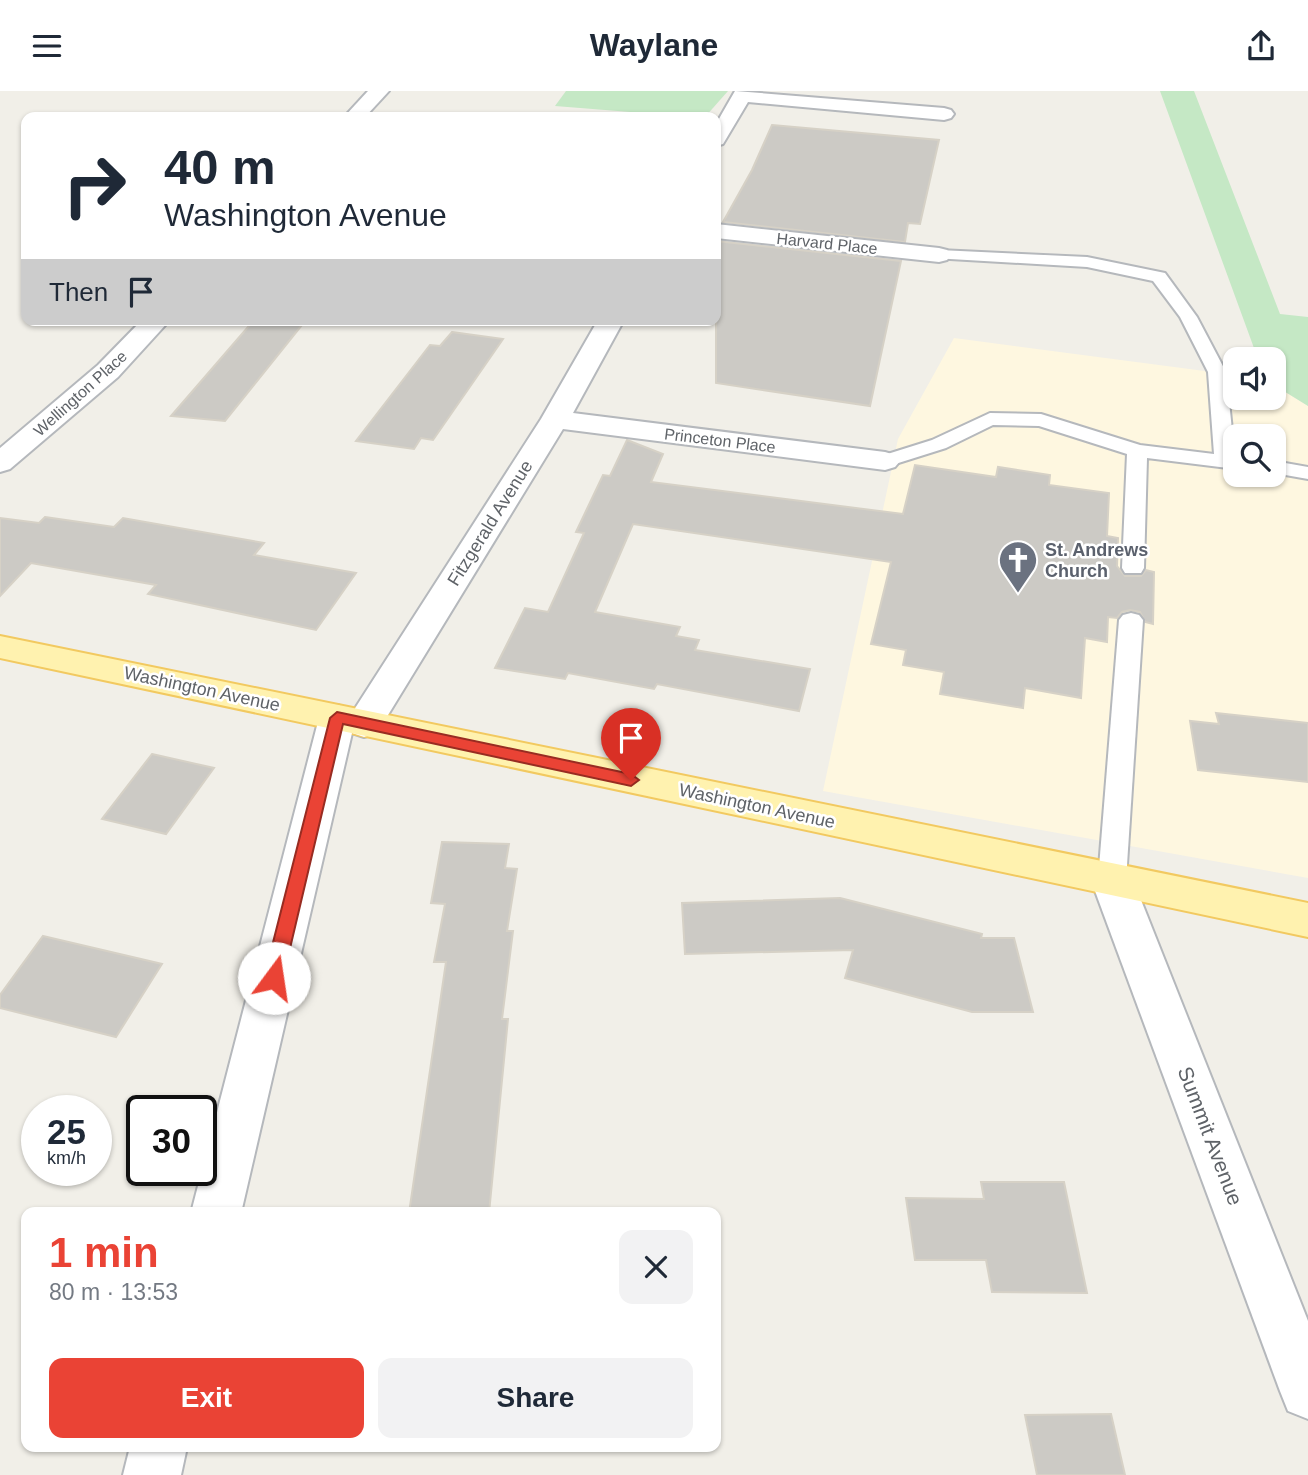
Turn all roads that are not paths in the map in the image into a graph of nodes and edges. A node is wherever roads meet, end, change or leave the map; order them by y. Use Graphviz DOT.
graph roads {
  1 [pos="379,91"];
  2 [pos="743,94"];
  3 [pos="359,112"];
  4 [pos="944,114"];
  5 [pos="721,131"];
  6 [pos="721,232"];
  7 [pos="939,255"];
  8 [pos="151,326"];
  9 [pos="608,326"];
  10 [pos="555,419"];
  11 [pos="1225,424"];
  12 [pos="1137,451"];
  13 [pos="886,461"];
  14 [pos="1223,461"];
  15 [pos="0,463"];
  16 [pos="1286,469"];
  17 [pos="1308,473"];
  18 [pos="1133,568"];
  19 [pos="1131,620"];
  20 [pos="0,647"];
  21 [pos="351,721"];
  22 [pos="1112,880"];
  23 [pos="1308,920"];
  24 [pos="218,1207"];
  25 [pos="1308,1391"];
  26 [pos="158,1452"];
  27 [pos="152,1475"];
  1 -- 3 [label="street"];
  2 -- 4 [label="street"];
  2 -- 5 [label="street"];
  6 -- 7 [label="street, Harvard Place"];
  7 -- 11 [label="lane"];
  8 -- 15 [label="street, Wellington Place"];
  9 -- 10 [label="street, Fitzgerald Avenue"];
  10 -- 13 [label="street, Princeton Place"];
  10 -- 21 [label="street, Fitzgerald Avenue"];
  12 -- 13 [label="lane"];
  12 -- 14 [label="lane"];
  12 -- 18 [label="lane"];
  16 -- 17 [label="lane"];
  19 -- 22 [label="lane"];
  20 -- 21 [label="main road, Washington Avenue"];
  21 -- 22 [label="main road, Washington Avenue"];
  21 -- 24 [label="street, Fitzgerald Avenue"];
  22 -- 23 [label="main road, Washington Avenue"];
  22 -- 25 [label="street, Summit Avenue"];
  26 -- 27 [label="street"];
}
